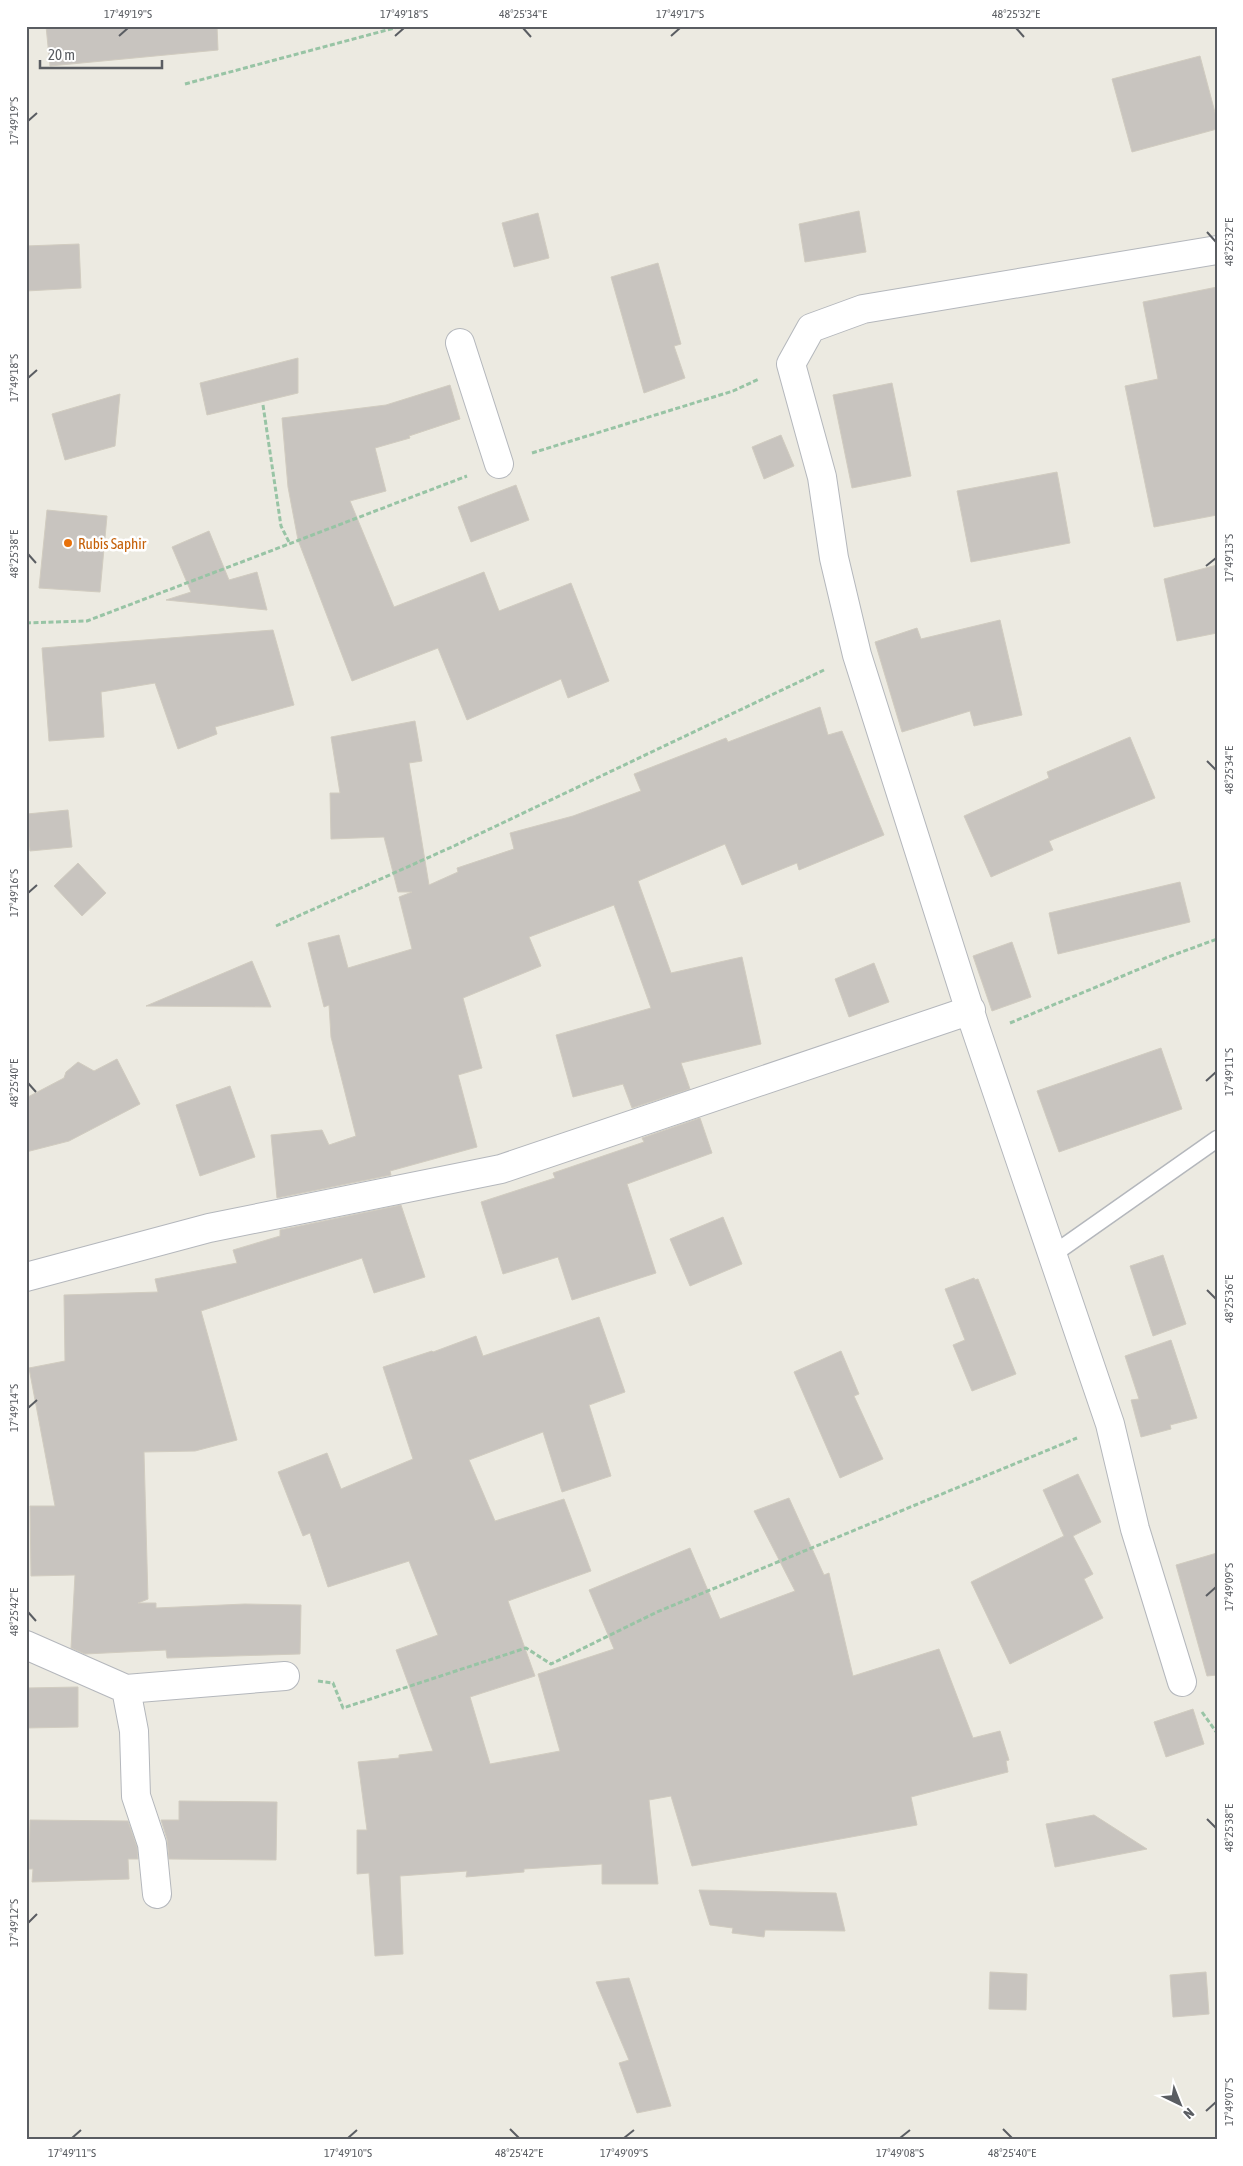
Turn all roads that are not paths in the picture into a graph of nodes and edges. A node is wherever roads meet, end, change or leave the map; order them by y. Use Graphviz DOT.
graph roads {
  1 [pos="1217,250"];
  2 [pos="460,343"];
  3 [pos="499,464"];
  4 [pos="972,1018"];
  5 [pos="1217,1140"];
  6 [pos="1052,1255"];
  7 [pos="26,1277"];
  8 [pos="26,1645"];
  9 [pos="285,1676"];
  10 [pos="1182,1682"];
  11 [pos="126,1689"];
  12 [pos="156,1894"];
  1 -- 4 [label="street"];
  2 -- 3 [label="street"];
  4 -- 6 [label="street"];
  4 -- 7 [label="street"];
  5 -- 6 [label="lane"];
  6 -- 10 [label="street"];
  8 -- 11 [label="street"];
  9 -- 11 [label="street"];
  11 -- 12 [label="street"];
}
